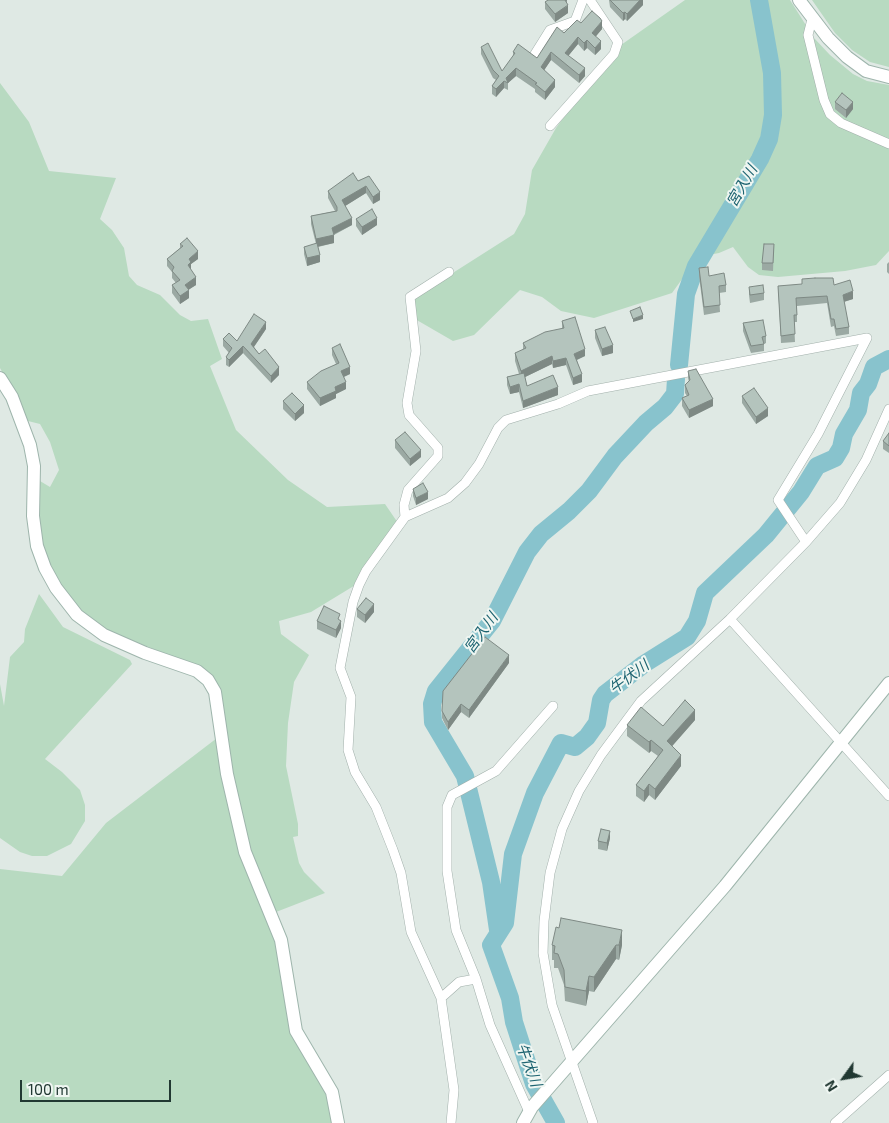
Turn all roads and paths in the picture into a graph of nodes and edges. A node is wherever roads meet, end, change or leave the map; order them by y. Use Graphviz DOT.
graph roads {
  1 [pos="583,0"];
  2 [pos="590,0"];
  3 [pos="799,0"];
  4 [pos="812,19"];
  5 [pos="535,54"];
  6 [pos="889,77"];
  7 [pos="550,126"];
  8 [pos="889,144"];
  9 [pos="449,272"];
  10 [pos="0,378"];
  11 [pos="889,409"];
  12 [pos="405,517"];
  13 [pos="806,542"];
  14 [pos="730,620"];
  15 [pos="889,683"];
  16 [pos="553,706"];
  17 [pos="842,744"];
  18 [pos="889,796"];
  19 [pos="476,979"];
  20 [pos="441,998"];
  21 [pos="568,1066"];
  22 [pos="889,1075"];
  23 [pos="528,1114"];
  24 [pos="338,1123"];
  25 [pos="452,1123"];
  26 [pos="593,1123"];
  27 [pos="835,1123"];
  1 -- 5 [label="street"];
  2 -- 7 [label="street"];
  3 -- 4 [label="street"];
  4 -- 6 [label="street"];
  4 -- 8 [label="street"];
  9 -- 12 [label="street"];
  10 -- 24 [label="street"];
  11 -- 13 [label="street"];
  12 -- 13 [label="street"];
  12 -- 20 [label="street"];
  13 -- 14 [label="street"];
  14 -- 17 [label="street"];
  14 -- 21 [label="street"];
  15 -- 17 [label="street"];
  16 -- 19 [label="street"];
  17 -- 18 [label="street"];
  17 -- 21 [label="street"];
  19 -- 20 [label="street"];
  19 -- 23 [label="street"];
  20 -- 25 [label="street"];
  21 -- 23 [label="street"];
  21 -- 26 [label="street"];
  22 -- 27 [label="street"];
}
